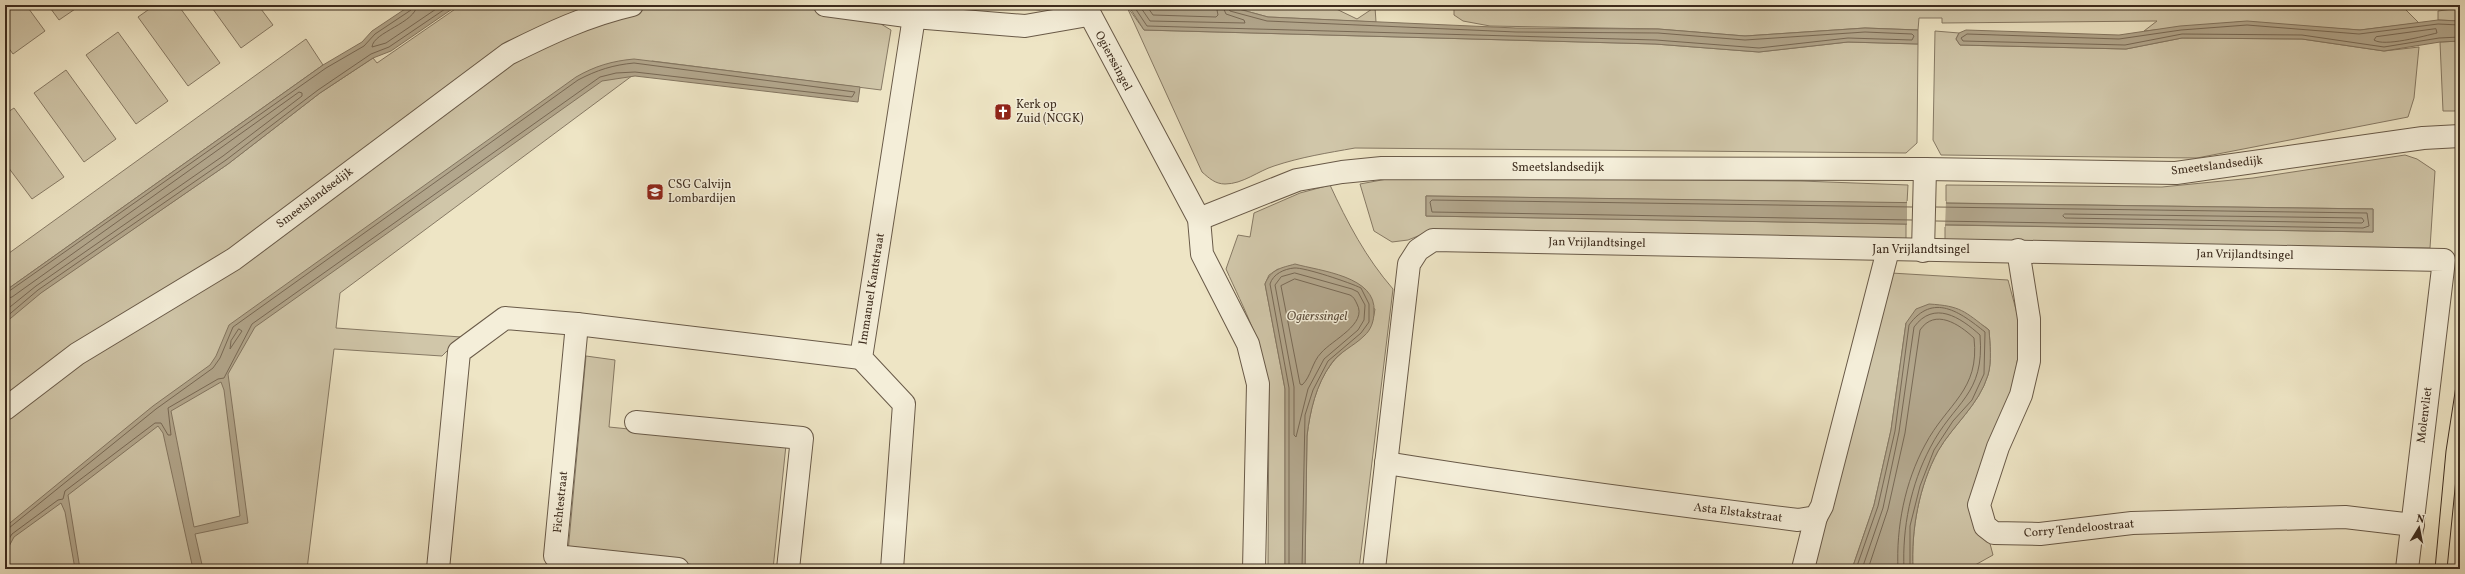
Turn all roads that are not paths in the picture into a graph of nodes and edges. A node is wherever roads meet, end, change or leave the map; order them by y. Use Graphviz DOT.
graph roads {
  1 [pos="632,5"];
  2 [pos="825,5"];
  3 [pos="1086,10"];
  4 [pos="914,17"];
  5 [pos="2460,136"];
  6 [pos="1924,179"];
  7 [pos="1199,219"];
  8 [pos="1923,243"];
  9 [pos="1888,250"];
  10 [pos="2018,250"];
  11 [pos="2444,260"];
  12 [pos="576,324"];
  13 [pos="861,358"];
  14 [pos="5,409"];
  15 [pos="636,422"];
  16 [pos="1386,463"];
  17 [pos="1816,517"];
  18 [pos="2412,525"];
  19 [pos="438,569"];
  20 [pos="678,569"];
  21 [pos="788,569"];
  22 [pos="892,569"];
  23 [pos="1254,569"];
  24 [pos="1374,569"];
  25 [pos="1803,569"];
  26 [pos="2407,569"];
  1 -- 14 [label="street, Smeetslandsedijk"];
  2 -- 4 [label="street"];
  3 -- 4 [label="street"];
  3 -- 7 [label="street, Ogierssingel"];
  4 -- 13 [label="street, Immanuel Kantstraat"];
  5 -- 6 [label="street, Smeetslandsedijk"];
  6 -- 7 [label="street, Smeetslandsedijk"];
  6 -- 8 [label="street"];
  7 -- 23 [label="street, Ogierssingel"];
  8 -- 9 [label="street, Jan Vrijlandtsingel"];
  8 -- 10 [label="street, Jan Vrijlandtsingel"];
  9 -- 16 [label="street, Jan Vrijlandtsingel"];
  9 -- 17 [label="street"];
  10 -- 11 [label="street, Jan Vrijlandtsingel"];
  10 -- 18 [label="street, Corry Tendeloostraat"];
  11 -- 18 [label="street, Molenvliet"];
  12 -- 13 [label="street"];
  12 -- 19 [label="street"];
  12 -- 20 [label="street, Fichtestraat"];
  13 -- 22 [label="street, Immanuel Kantstraat"];
  15 -- 21 [label="street"];
  16 -- 17 [label="street, Asta Elstakstraat"];
  16 -- 24 [label="street"];
  17 -- 25 [label="street"];
  18 -- 26 [label="street, Molenvliet"];
}
